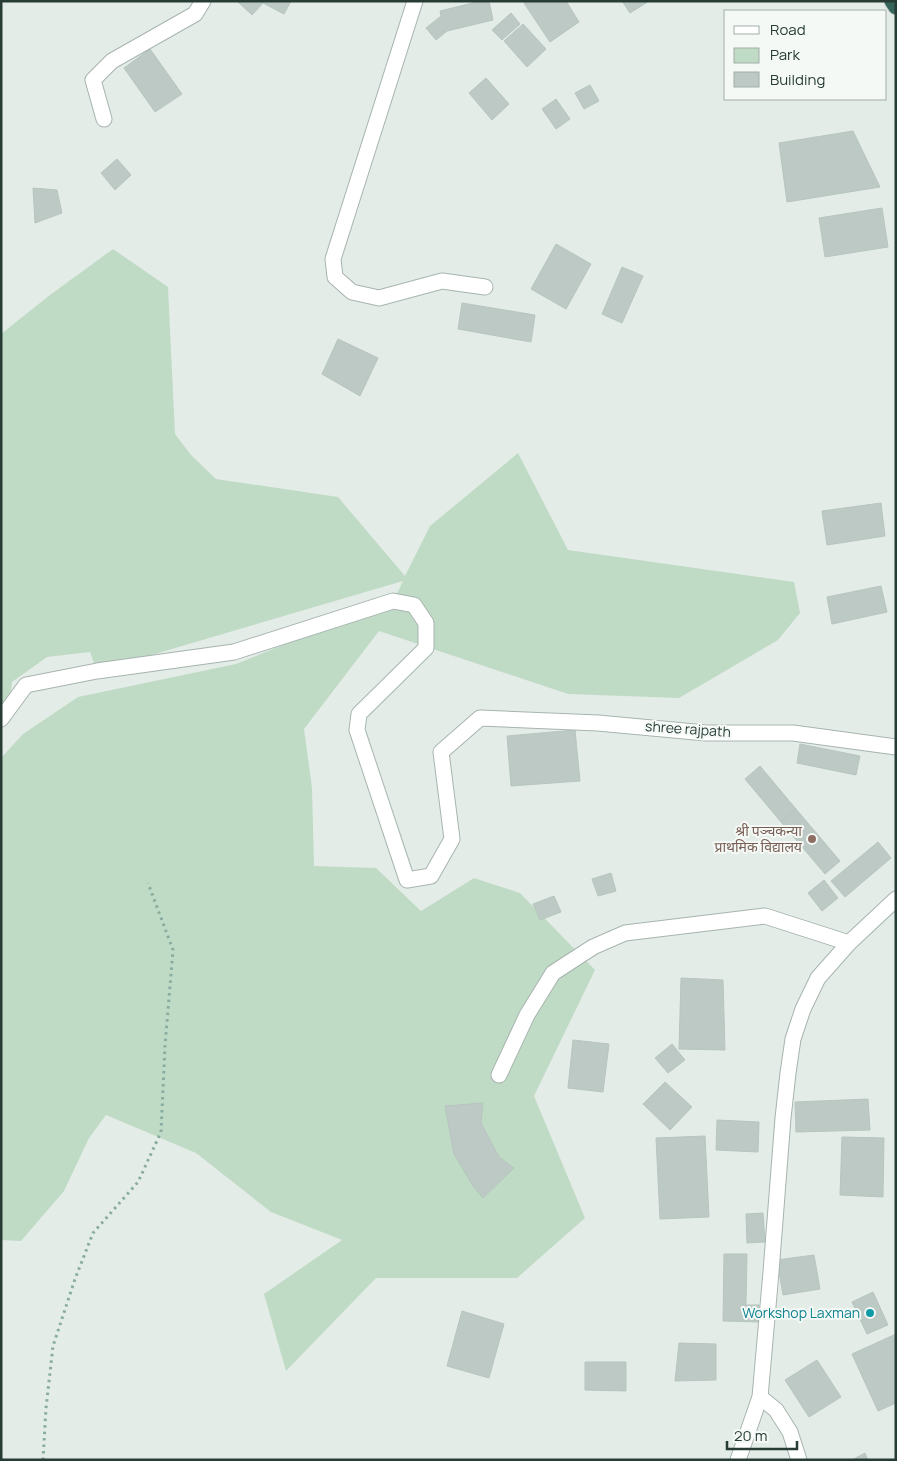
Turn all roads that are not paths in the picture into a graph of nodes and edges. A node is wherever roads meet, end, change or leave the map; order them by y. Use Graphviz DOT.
graph roads {
  1 [pos="203,1"];
  2 [pos="415,1"];
  3 [pos="892,1"];
  4 [pos="896,7"];
  5 [pos="104,119"];
  6 [pos="485,287"];
  7 [pos="1,719"];
  8 [pos="896,747"];
  9 [pos="896,899"];
  10 [pos="848,943"];
  11 [pos="499,1075"];
  12 [pos="760,1397"];
  13 [pos="738,1460"];
  14 [pos="799,1460"];
  1 -- 5 [label="street"];
  2 -- 6 [label="street"];
  3 -- 4 [label="highway"];
  7 -- 8 [label="street, shree rajpath"];
  9 -- 10 [label="street"];
  10 -- 11 [label="street"];
  10 -- 12 [label="street"];
  12 -- 13 [label="street"];
  12 -- 14 [label="street"];
}
